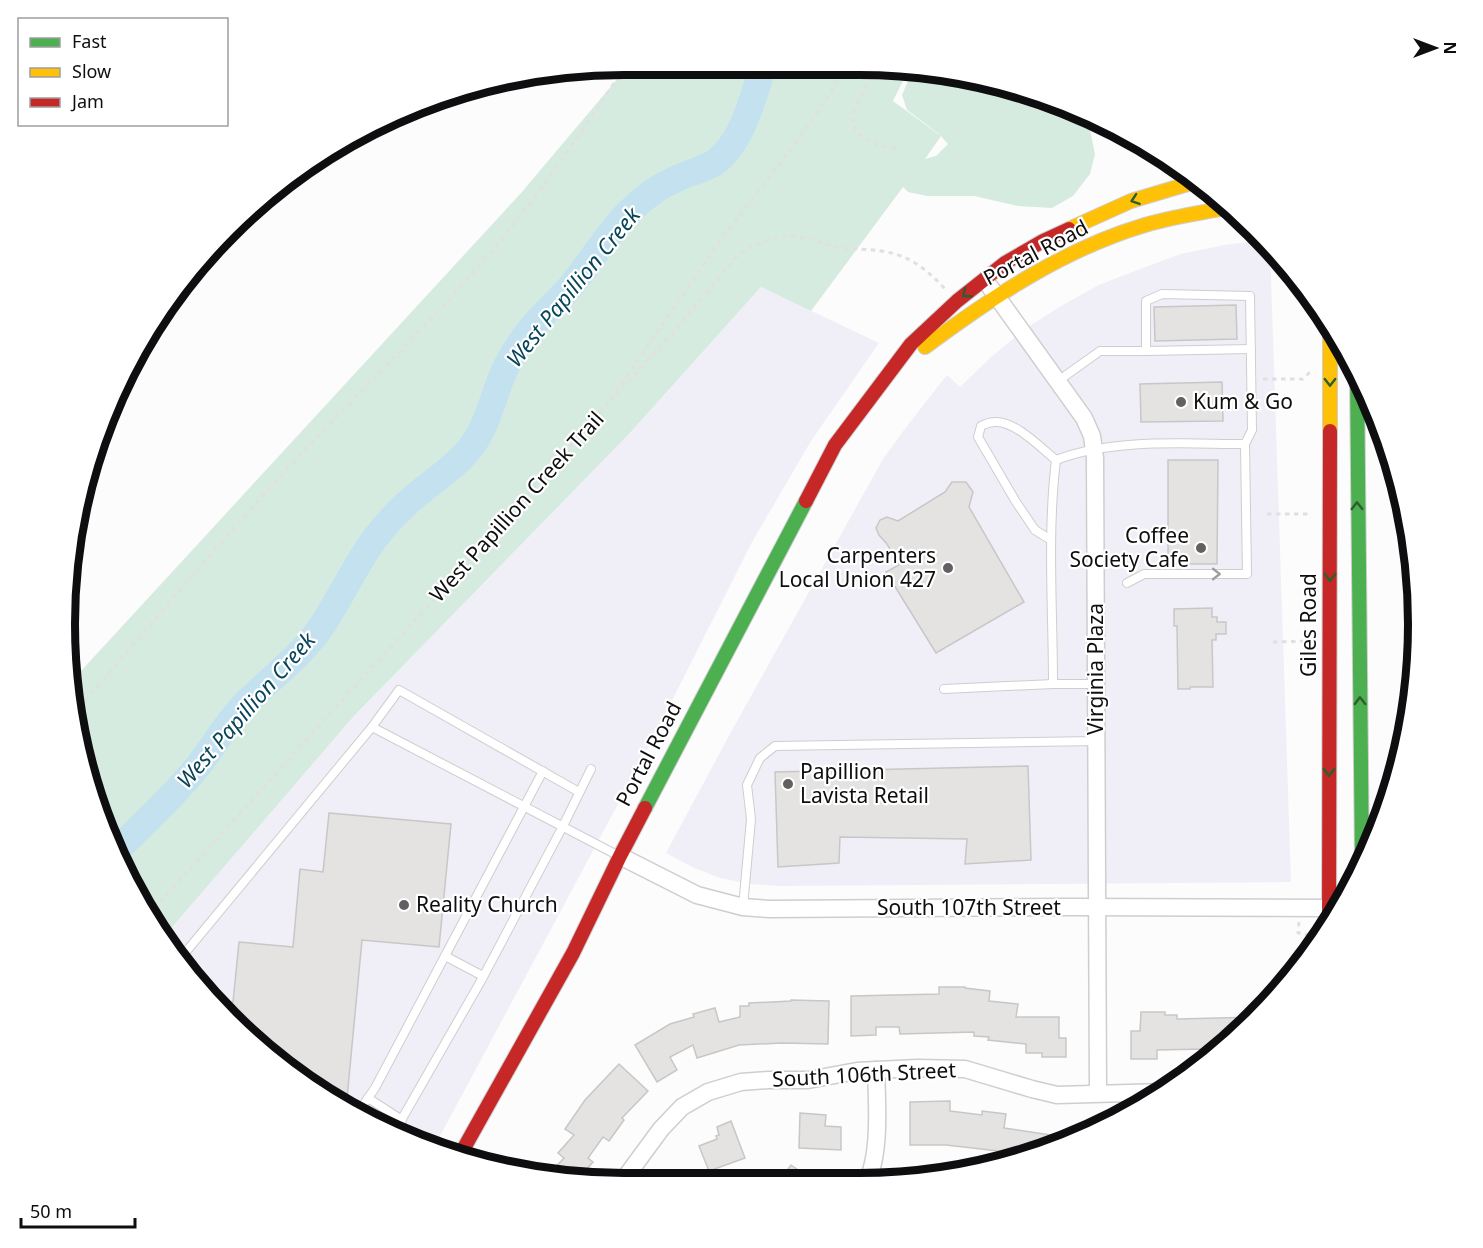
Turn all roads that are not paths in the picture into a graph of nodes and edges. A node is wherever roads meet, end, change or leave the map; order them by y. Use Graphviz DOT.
graph roads {
  1 [pos="1187,184"];
  2 [pos="1219,209"];
  3 [pos="985,279"];
  4 [pos="996,296"];
  5 [pos="1330,344"];
  6 [pos="1251,349"];
  7 [pos="1146,351"];
  8 [pos="886,377"];
  9 [pos="1058,381"];
  10 [pos="1356,392"];
  11 [pos="1245,444"];
  12 [pos="1094,449"];
  13 [pos="1056,460"];
  14 [pos="1051,540"];
  15 [pos="1127,583"];
  16 [pos="1053,684"];
  17 [pos="1096,684"];
  18 [pos="944,689"];
  19 [pos="372,727"];
  20 [pos="1097,741"];
  21 [pos="591,769"];
  22 [pos="543,771"];
  23 [pos="579,792"];
  24 [pos="524,806"];
  25 [pos="563,826"];
  26 [pos="1362,843"];
  27 [pos="620,856"];
  28 [pos="1334,898"];
  29 [pos="743,907"];
  30 [pos="1098,908"];
  31 [pos="1328,908"];
  32 [pos="185,953"];
  33 [pos="445,956"];
  34 [pos="483,976"];
  35 [pos="876,1070"];
  36 [pos="1145,1092"];
  37 [pos="1098,1093"];
  38 [pos="368,1098"];
  39 [pos="362,1106"];
  40 [pos="402,1120"];
  41 [pos="399,1124"];
  42 [pos="464,1149"];
  43 [pos="629,1173"];
  44 [pos="870,1173"];
  1 -- 3 [label="main road, Portal Road, one-way"];
  2 -- 4 [label="main road, Portal Road"];
  3 -- 4 [label="street, Virginia Plaza"];
  3 -- 8 [label="main road, Portal Road, one-way"];
  4 -- 8 [label="main road, Portal Road"];
  4 -- 9 [label="street, Virginia Plaza"];
  5 -- 28 [label="main road, Giles Road, one-way"];
  6 -- 7 [label="lane"];
  6 -- 7 [label="lane"];
  6 -- 11 [label="lane"];
  7 -- 9 [label="lane"];
  8 -- 27 [label="main road, Portal Road"];
  9 -- 12 [label="street, Virginia Plaza"];
  26 -- 10 [label="main road, one-way"];
  11 -- 12 [label="lane"];
  15 -- 11 [label="lane, one-way"];
  12 -- 13 [label="lane"];
  12 -- 17 [label="street, Virginia Plaza"];
  13 -- 14 [label="lane"];
  13 -- 14 [label="lane"];
  14 -- 16 [label="lane"];
  16 -- 17 [label="lane"];
  16 -- 18 [label="lane"];
  17 -- 20 [label="street, Virginia Plaza"];
  19 -- 22 [label="lane"];
  19 -- 24 [label="lane"];
  19 -- 32 [label="lane"];
  20 -- 29 [label="lane"];
  20 -- 30 [label="street, Virginia Plaza"];
  21 -- 23 [label="lane"];
  22 -- 23 [label="lane"];
  22 -- 24 [label="lane"];
  23 -- 25 [label="lane"];
  24 -- 25 [label="lane"];
  24 -- 33 [label="lane"];
  25 -- 27 [label="lane"];
  25 -- 34 [label="lane"];
  27 -- 29 [label="street, South 107th Street"];
  27 -- 42 [label="main road, Portal Road"];
  29 -- 30 [label="street, South 107th Street"];
  30 -- 31 [label="street, South 107th Street"];
  30 -- 37 [label="street, Virginia Plaza"];
  33 -- 34 [label="lane"];
  33 -- 38 [label="lane"];
  34 -- 40 [label="lane"];
  35 -- 37 [label="street, South 106th Street"];
  35 -- 43 [label="street, South 106th Street"];
  35 -- 44 [label="street"];
  36 -- 37 [label="street, South 106th Street"];
  38 -- 39 [label="lane"];
  38 -- 40 [label="lane"];
  40 -- 41 [label="lane"];
}
